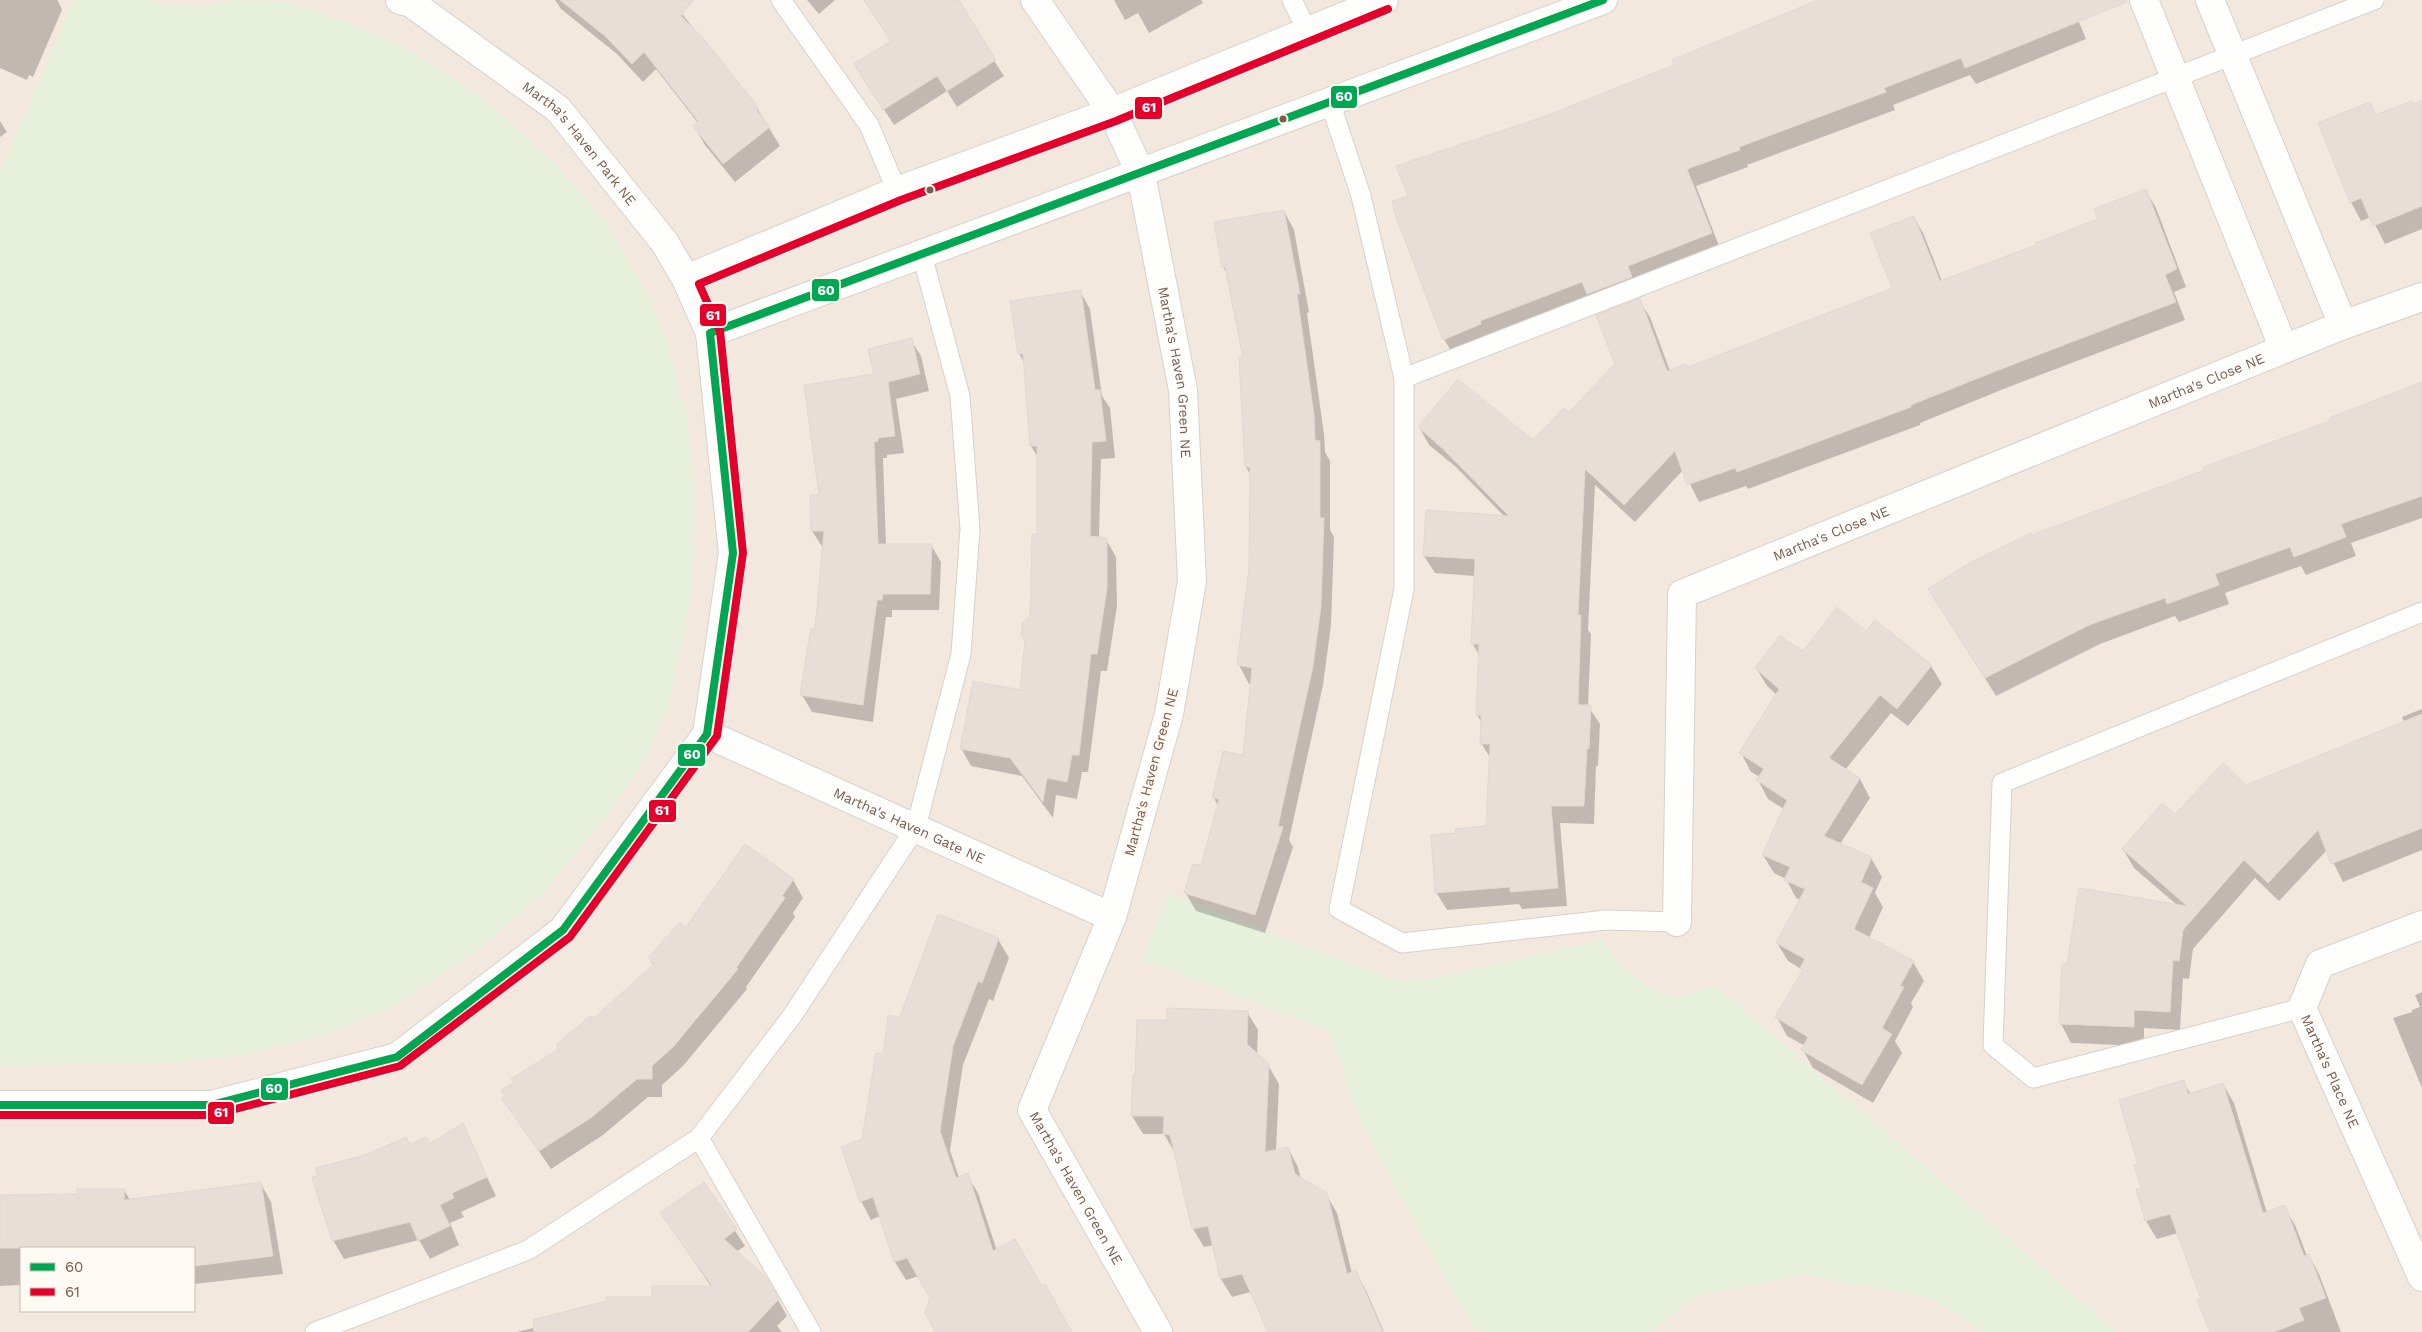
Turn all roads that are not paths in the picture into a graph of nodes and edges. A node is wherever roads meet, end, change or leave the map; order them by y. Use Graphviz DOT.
graph roads {
  1 [pos="400,0"];
  2 [pos="781,0"];
  3 [pos="1035,0"];
  4 [pos="1292,0"];
  5 [pos="1384,0"];
  6 [pos="1603,0"];
  7 [pos="2144,0"];
  8 [pos="2210,0"];
  9 [pos="2374,0"];
  10 [pos="1308,30"];
  11 [pos="2232,57"];
  12 [pos="2176,78"];
  13 [pos="1330,102"];
  14 [pos="1112,112"];
  15 [pos="1141,174"];
  16 [pos="897,191"];
  17 [pos="922,255"];
  18 [pos="686,279"];
  19 [pos="2422,297"];
  20 [pos="2343,325"];
  21 [pos="710,333"];
  22 [pos="2284,349"];
  23 [pos="1404,378"];
  24 [pos="2422,612"];
  25 [pos="707,734"];
  26 [pos="916,828"];
  27 [pos="1112,917"];
  28 [pos="1677,922"];
  29 [pos="2422,925"];
  30 [pos="2302,1008"];
  31 [pos="0,1105"];
  32 [pos="699,1138"];
  33 [pos="2422,1277"];
  34 [pos="315,1332"];
  35 [pos="811,1332"];
  36 [pos="1158,1332"];
  1 -- 18 [label="street, Martha's Haven Park NE"];
  2 -- 16 [label="lane"];
  3 -- 14 [label="street, Martha's Haven Green NE"];
  4 -- 10 [label="lane"];
  5 -- 10 [label="street"];
  6 -- 13 [label="street"];
  7 -- 12 [label="street"];
  8 -- 11 [label="street"];
  9 -- 11 [label="lane"];
  10 -- 14 [label="street"];
  11 -- 12 [label="lane"];
  11 -- 20 [label="street"];
  12 -- 22 [label="street"];
  12 -- 23 [label="lane"];
  13 -- 15 [label="street"];
  13 -- 23 [label="lane"];
  14 -- 15 [label="street, Martha's Haven Green NE"];
  14 -- 16 [label="street"];
  15 -- 17 [label="street"];
  15 -- 27 [label="street, Martha's Haven Green NE"];
  16 -- 18 [label="street"];
  17 -- 21 [label="street"];
  17 -- 26 [label="lane"];
  18 -- 21 [label="street, Martha's Haven Park NE"];
  19 -- 20 [label="street, Martha's Close NE"];
  20 -- 22 [label="street, Martha's Close NE"];
  21 -- 25 [label="street, Martha's Haven Park NE"];
  22 -- 28 [label="street, Martha's Close NE"];
  23 -- 28 [label="lane"];
  24 -- 30 [label="lane"];
  25 -- 26 [label="street, Martha's Haven Gate NE"];
  25 -- 31 [label="street"];
  26 -- 27 [label="street, Martha's Haven Gate NE"];
  26 -- 32 [label="lane"];
  27 -- 36 [label="street, Martha's Haven Green NE"];
  29 -- 30 [label="street, Martha's Place NE"];
  30 -- 33 [label="street, Martha's Place NE"];
  32 -- 34 [label="lane"];
  32 -- 35 [label="lane"];
}
